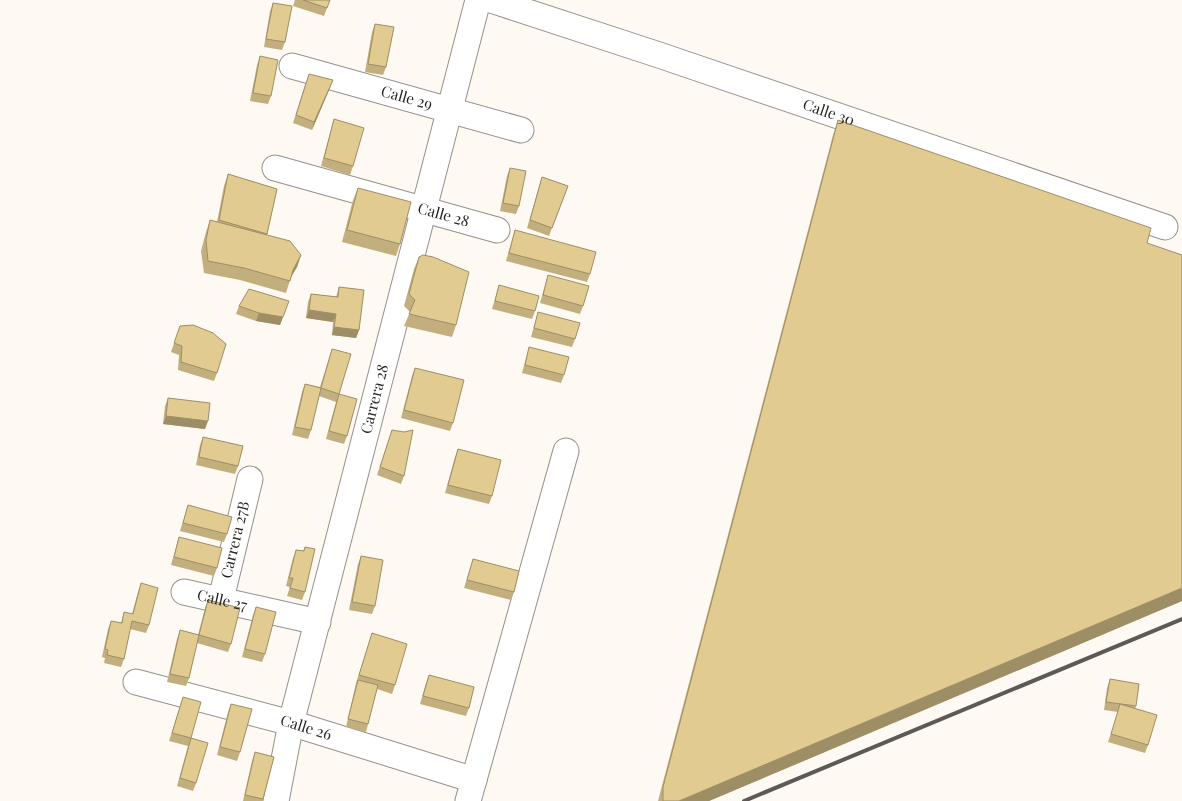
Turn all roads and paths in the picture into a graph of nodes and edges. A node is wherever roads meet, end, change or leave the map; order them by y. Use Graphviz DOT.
graph roads {
  1 [pos="478,0"];
  2 [pos="491,0"];
  3 [pos="292,66"];
  4 [pos="450,110"];
  5 [pos="521,130"];
  6 [pos="275,168"];
  7 [pos="424,210"];
  8 [pos="1166,226"];
  9 [pos="497,230"];
  10 [pos="566,451"];
  11 [pos="250,479"];
  12 [pos="184,592"];
  13 [pos="221,599"];
  14 [pos="318,622"];
  15 [pos="136,682"];
  16 [pos="292,723"];
  17 [pos="471,791"];
  18 [pos="276,801"];
  1 -- 4 [label="street, Carrera 28"];
  2 -- 8 [label="street, Calle 30"];
  3 -- 4 [label="street, Calle 29"];
  4 -- 5 [label="street, Calle 29"];
  4 -- 7 [label="street, Carrera 28"];
  6 -- 7 [label="street, Calle 28"];
  7 -- 9 [label="street, Calle 28"];
  7 -- 14 [label="street, Carrera 28"];
  10 -- 17 [label="street"];
  11 -- 13 [label="street, Carrera 27B"];
  12 -- 13 [label="street, Calle 27"];
  13 -- 14 [label="street, Calle 27"];
  14 -- 16 [label="street, Carrera 28"];
  15 -- 16 [label="street, Calle 26"];
  16 -- 17 [label="street, Calle 26"];
  16 -- 18 [label="street, Carrera 28"];
}
